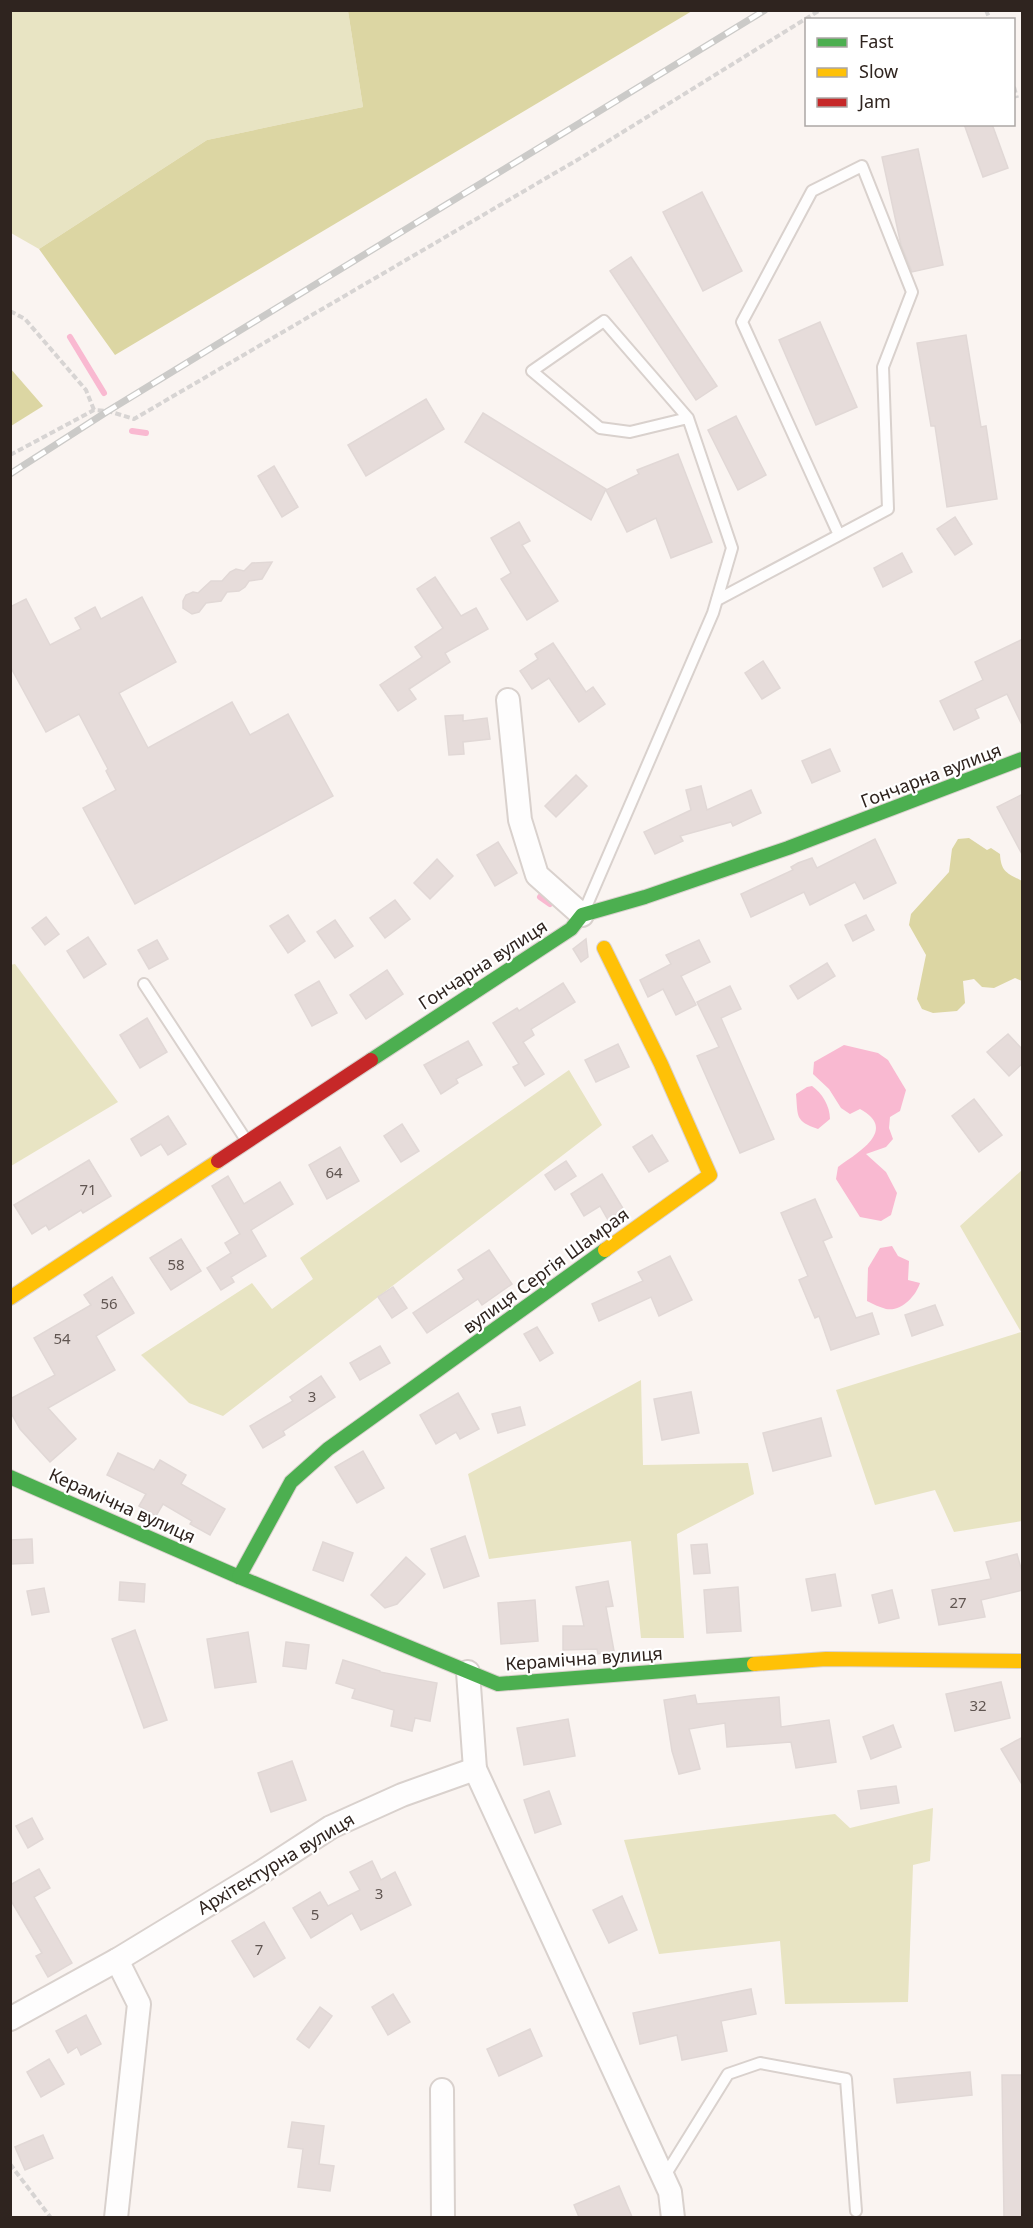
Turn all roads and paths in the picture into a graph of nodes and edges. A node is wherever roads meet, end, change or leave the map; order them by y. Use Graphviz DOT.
graph roads {
  1 [pos="820,10"];
  2 [pos="807,18"];
  3 [pos="805,19"];
  4 [pos="1015,91"];
  5 [pos="1017,98"];
  6 [pos="10,311"];
  7 [pos="94,410"];
  8 [pos="688,418"];
  9 [pos="10,455"];
  10 [pos="840,535"];
  11 [pos="717,600"];
  12 [pos="508,700"];
  13 [pos="1023,759"];
  14 [pos="582,915"];
  15 [pos="604,948"];
  16 [pos="144,984"];
  17 [pos="246,1140"];
  18 [pos="10,1298"];
  19 [pos="10,1477"];
  20 [pos="239,1577"];
  21 [pos="1023,1661"];
  22 [pos="468,1672"];
  23 [pos="475,1769"];
  24 [pos="117,1960"];
  25 [pos="10,2019"];
  26 [pos="442,2090"];
  27 [pos="10,2163"];
  28 [pos="664,2178"];
  29 [pos="856,2211"];
  30 [pos="51,2217"];
  31 [pos="116,2217"];
  32 [pos="443,2217"];
  33 [pos="673,2217"];
  1 -- 2 [label="path"];
  3 -- 7 [label="path"];
  4 -- 5 [label="path"];
  6 -- 7 [label="path"];
  7 -- 9 [label="path"];
  8 -- 8 [label="lane"];
  8 -- 11 [label="lane"];
  10 -- 10 [label="lane"];
  10 -- 11 [label="lane"];
  11 -- 14 [label="lane"];
  12 -- 14 [label="street"];
  13 -- 14 [label="street, Гончарна вулиця"];
  14 -- 17 [label="street, Гончарна вулиця"];
  15 -- 20 [label="street, вулиця Сергія Шамрая"];
  16 -- 17 [label="lane"];
  17 -- 18 [label="street, Гончарна вулиця"];
  19 -- 20 [label="street, Керамічна вулиця"];
  20 -- 22 [label="street, Керамічна вулиця"];
  21 -- 22 [label="street, Керамічна вулиця"];
  22 -- 23 [label="street"];
  23 -- 24 [label="street, Архітектурна вулиця"];
  23 -- 28 [label="street"];
  24 -- 25 [label="street, Архітектурна вулиця"];
  24 -- 31 [label="street"];
  26 -- 32 [label="street"];
  27 -- 30 [label="path"];
  28 -- 29 [label="lane"];
  28 -- 33 [label="street"];
}
